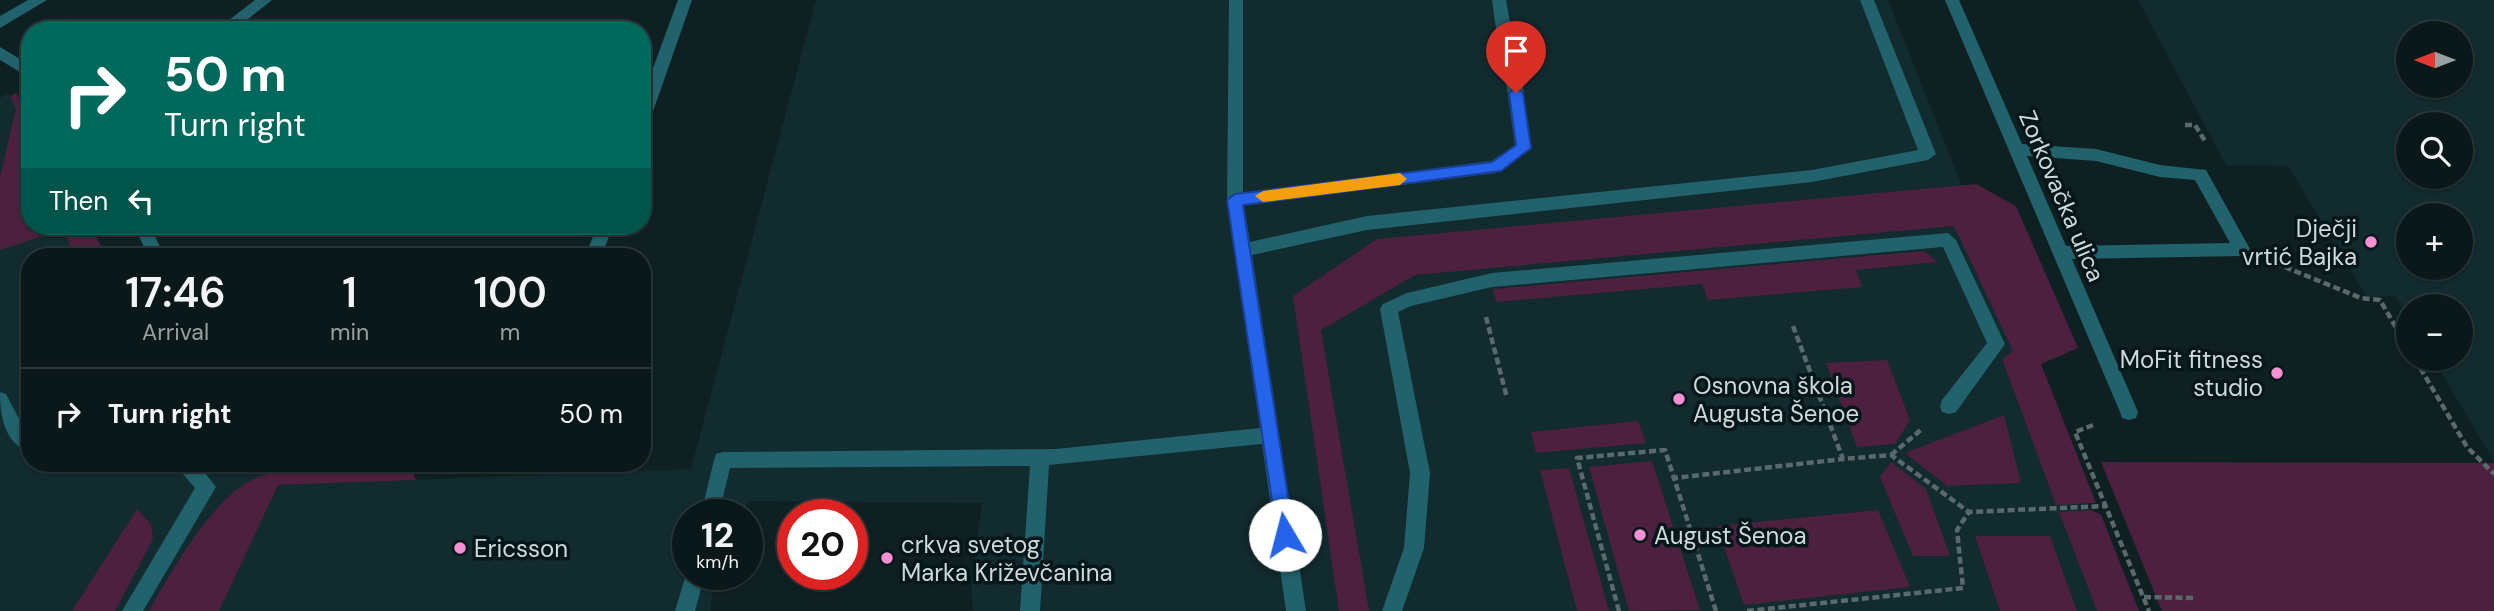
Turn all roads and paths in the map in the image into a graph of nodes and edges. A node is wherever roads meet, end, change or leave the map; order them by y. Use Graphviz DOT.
graph roads {
  1 [pos="40,0"];
  2 [pos="265,0"];
  3 [pos="685,0"];
  4 [pos="1236,0"];
  5 [pos="1499,0"];
  6 [pos="1867,0"];
  7 [pos="1952,0"];
  8 [pos="236,21"];
  9 [pos="0,23"];
  10 [pos="1506,43"];
  11 [pos="0,52"];
  12 [pos="21,66"];
  13 [pos="1512,66"];
  14 [pos="651,95"];
  15 [pos="2014,149"];
  16 [pos="1235,200"];
  17 [pos="2242,249"];
  18 [pos="1242,250"];
  19 [pos="2059,253"];
  20 [pos="1478,284"];
  21 [pos="1793,326"];
  22 [pos="2396,327"];
  23 [pos="2422,371"];
  24 [pos="1507,398"];
  25 [pos="0,400"];
  26 [pos="1949,407"];
  27 [pos="2129,412"];
  28 [pos="21,434"];
  29 [pos="1270,435"];
  30 [pos="1040,457"];
  31 [pos="1843,459"];
  32 [pos="193,472"];
  33 [pos="2494,474"];
  34 [pos="1674,478"];
  35 [pos="714,499"];
  36 [pos="2107,506"];
  37 [pos="1969,512"];
  38 [pos="691,590"];
  39 [pos="2144,597"];
  40 [pos="2195,598"];
  41 [pos="132,611"];
  42 [pos="685,611"];
  43 [pos="1030,611"];
  44 [pos="1296,611"];
  45 [pos="1392,611"];
  46 [pos="1619,611"];
  47 [pos="1716,611"];
  48 [pos="1746,611"];
  49 [pos="2149,611"];
  1 -- 9 [label="street"];
  2 -- 8 [label="street"];
  3 -- 14 [label="street"];
  4 -- 16 [label="street"];
  5 -- 10 [label="street"];
  6 -- 18 [label="street"];
  7 -- 15 [label="street, Zorkovačka ulica"];
  11 -- 12 [label="street"];
  13 -- 16 [label="street"];
  15 -- 17 [label="street"];
  15 -- 19 [label="street, Zorkovačka ulica"];
  16 -- 18 [label="street"];
  17 -- 19 [label="street"];
  17 -- 22 [label="path"];
  18 -- 29 [label="street"];
  19 -- 27 [label="street, Zorkovačka ulica"];
  20 -- 24 [label="path"];
  20 -- 26 [label="street"];
  20 -- 45 [label="street"];
  21 -- 31 [label="path"];
  23 -- 33 [label="path"];
  25 -- 28 [label="street"];
  27 -- 36 [label="path"];
  29 -- 30 [label="street"];
  29 -- 44 [label="street"];
  30 -- 35 [label="street"];
  30 -- 43 [label="street"];
  31 -- 34 [label="path"];
  31 -- 37 [label="path"];
  32 -- 41 [label="street"];
  34 -- 46 [label="path"];
  34 -- 47 [label="path"];
  36 -- 37 [label="path"];
  36 -- 39 [label="path"];
  37 -- 48 [label="path"];
  38 -- 42 [label="street"];
  39 -- 40 [label="path"];
  39 -- 49 [label="path"];
}
